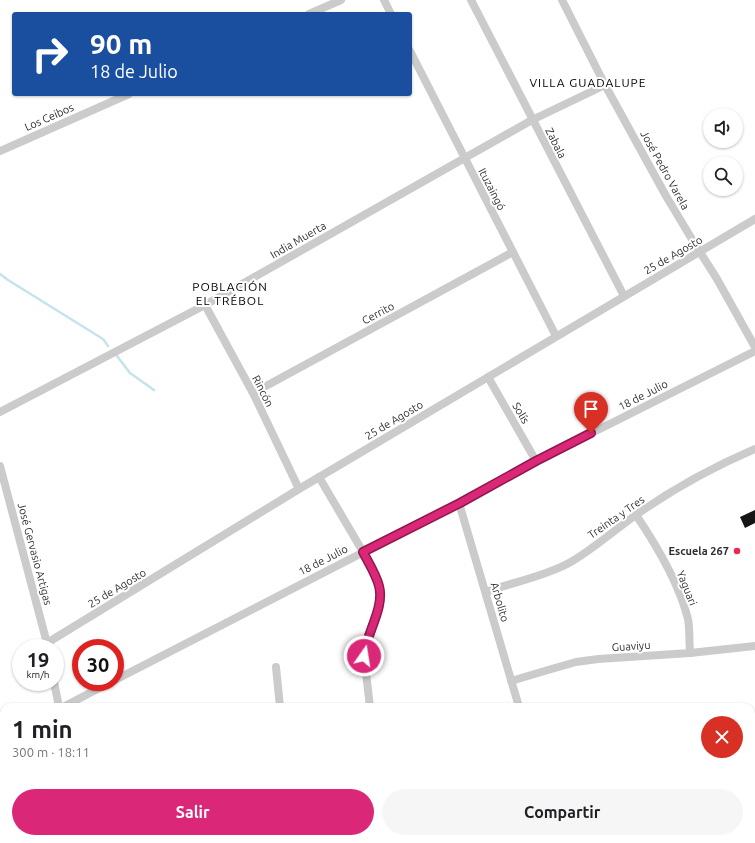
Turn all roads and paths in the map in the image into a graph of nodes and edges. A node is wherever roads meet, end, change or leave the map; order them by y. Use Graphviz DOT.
graph roads {
  1 [pos="341,0"];
  2 [pos="384,0"];
  3 [pos="471,0"];
  4 [pos="562,0"];
  5 [pos="314,12"];
  6 [pos="390,12"];
  7 [pos="412,55"];
  8 [pos="605,85"];
  9 [pos="124,96"];
  10 [pos="532,120"];
  11 [pos="0,151"];
  12 [pos="464,158"];
  13 [pos="755,219"];
  14 [pos="513,252"];
  15 [pos="700,252"];
  16 [pos="624,296"];
  17 [pos="205,305"];
  18 [pos="556,336"];
  19 [pos="755,347"];
  20 [pos="755,351"];
  21 [pos="488,377"];
  22 [pos="253,393"];
  23 [pos="0,412"];
  24 [pos="755,449"];
  25 [pos="536,461"];
  26 [pos="0,466"];
  27 [pos="319,477"];
  28 [pos="299,489"];
  29 [pos="460,503"];
  30 [pos="636,515"];
  31 [pos="363,552"];
  32 [pos="486,592"];
  33 [pos="45,639"];
  34 [pos="58,639"];
  35 [pos="755,646"];
  36 [pos="690,653"];
  37 [pos="276,667"];
  38 [pos="124,675"];
  39 [pos="511,681"];
  40 [pos="56,691"];
  41 [pos="94,691"];
  42 [pos="58,703"];
  43 [pos="71,703"];
  44 [pos="280,703"];
  45 [pos="370,703"];
  46 [pos="518,703"];
  1 -- 5 [label="street"];
  2 -- 6 [label="street"];
  3 -- 10 [label="street, Zabala"];
  4 -- 8 [label="street, José Pedro Varela"];
  7 -- 12 [label="street, Ituzaingó"];
  8 -- 10 [label="street, India Muerta"];
  8 -- 15 [label="street, José Pedro Varela"];
  9 -- 11 [label="street, Los Ceibos"];
  10 -- 12 [label="street, India Muerta"];
  10 -- 16 [label="street, Zabala"];
  12 -- 14 [label="street, Ituzaingó"];
  12 -- 17 [label="street, India Muerta"];
  13 -- 15 [label="street, 25 de Agosto"];
  14 -- 18 [label="street, Ituzaingó"];
  14 -- 22 [label="street, Cerrito"];
  15 -- 16 [label="street, 25 de Agosto"];
  15 -- 19 [label="street, José Pedro Varela"];
  16 -- 18 [label="street, 25 de Agosto"];
  17 -- 22 [label="street, Rincón"];
  17 -- 23 [label="street, India Muerta"];
  18 -- 21 [label="street, 25 de Agosto"];
  20 -- 25 [label="street, 18 de Julio"];
  21 -- 25 [label="street, Solís"];
  21 -- 27 [label="street, 25 de Agosto"];
  22 -- 28 [label="street, Rincón"];
  24 -- 30 [label="street, Treinta y Tres"];
  25 -- 29 [label="street, 18 de Julio"];
  26 -- 33 [label="street, José Gervasio Artigas"];
  27 -- 28 [label="street, 25 de Agosto"];
  27 -- 31 [label="street"];
  28 -- 34 [label="street, 25 de Agosto"];
  29 -- 31 [label="street, 18 de Julio"];
  29 -- 32 [label="street, Arbolito"];
  30 -- 32 [label="street, Treinta y Tres"];
  30 -- 36 [label="street, Yaguari"];
  31 -- 38 [label="street, 18 de Julio"];
  31 -- 45 [label="street"];
  32 -- 39 [label="street, Arbolito"];
  35 -- 36 [label="street, Guaviyu"];
  36 -- 39 [label="street, Guaviyu"];
  37 -- 44 [label="street"];
  39 -- 46 [label="street, Arbolito"];
  40 -- 42 [label="street"];
  41 -- 43 [label="street"];
}
